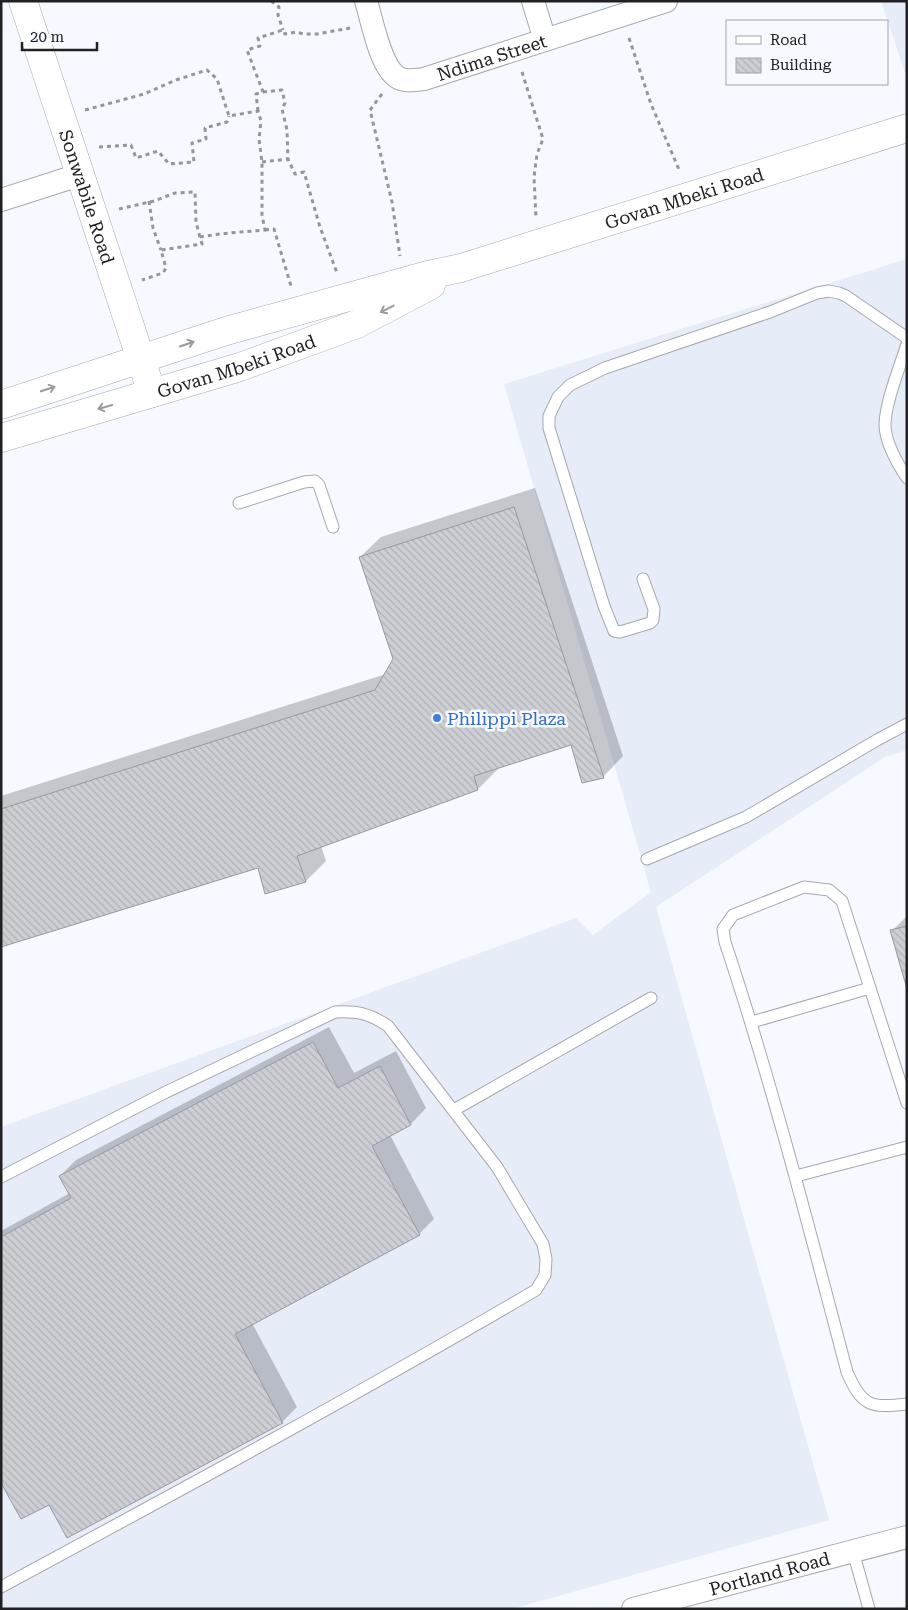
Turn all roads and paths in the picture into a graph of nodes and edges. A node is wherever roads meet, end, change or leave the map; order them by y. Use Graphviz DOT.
graph roads {
  1 [pos="23,1"];
  2 [pos="270,1"];
  3 [pos="366,1"];
  4 [pos="532,1"];
  5 [pos="666,1"];
  6 [pos="621,16"];
  7 [pos="373,23"];
  8 [pos="283,30"];
  9 [pos="545,40"];
  10 [pos="515,50"];
  11 [pos="396,76"];
  12 [pos="263,92"];
  13 [pos="258,111"];
  14 [pos="229,116"];
  15 [pos="61,117"];
  16 [pos="907,128"];
  17 [pos="863,141"];
  18 [pos="907,141"];
  19 [pos="288,159"];
  20 [pos="262,162"];
  21 [pos="76,165"];
  22 [pos="687,197"];
  23 [pos="1,200"];
  24 [pos="149,201"];
  25 [pos="93,216"];
  26 [pos="265,230"];
  27 [pos="200,237"];
  28 [pos="540,244"];
  29 [pos="161,250"];
  30 [pos="461,268"];
  31 [pos="404,281"];
  32 [pos="117,290"];
  33 [pos="344,298"];
  34 [pos="299,310"];
  35 [pos="907,338"];
  36 [pos="907,344"];
  37 [pos="141,359"];
  38 [pos="152,393"];
  39 [pos="1,404"];
  40 [pos="1,438"];
  41 [pos="907,478"];
  42 [pos="239,502"];
  43 [pos="333,527"];
  44 [pos="642,579"];
  45 [pos="907,724"];
  46 [pos="647,859"];
  47 [pos="870,988"];
  48 [pos="650,998"];
  49 [pos="752,1022"];
  50 [pos="907,1103"];
  51 [pos="454,1110"];
  52 [pos="907,1147"];
  53 [pos="1,1176"];
  54 [pos="796,1176"];
  55 [pos="907,1404"];
  56 [pos="907,1537"];
  57 [pos="853,1551"];
  58 [pos="1,1587"];
  59 [pos="633,1609"];
  60 [pos="869,1609"];
  1 -- 15 [label="main road, Sonwabile Road"];
  2 -- 8 [label="path"];
  3 -- 7 [label="street"];
  4 -- 9 [label="street"];
  5 -- 6 [label="street, Ndima Street"];
  6 -- 9 [label="street, Ndima Street"];
  6 -- 22 [label="path"];
  7 -- 8 [label="path"];
  7 -- 11 [label="street"];
  8 -- 12 [label="path"];
  9 -- 10 [label="street, Ndima Street"];
  10 -- 11 [label="street, Ndima Street"];
  10 -- 28 [label="path"];
  11 -- 31 [label="path"];
  12 -- 13 [label="path"];
  12 -- 19 [label="path"];
  13 -- 14 [label="path"];
  13 -- 20 [label="path"];
  14 -- 15 [label="path"];
  14 -- 21 [label="path"];
  15 -- 21 [label="main road, Sonwabile Road"];
  16 -- 17 [label="main road, Govan Mbeki Road"];
  17 -- 18 [label="main road"];
  17 -- 22 [label="main road, Govan Mbeki Road"];
  19 -- 20 [label="path"];
  19 -- 33 [label="path"];
  20 -- 26 [label="path"];
  21 -- 23 [label="street"];
  21 -- 25 [label="main road, Sonwabile Road"];
  22 -- 28 [label="main road, Govan Mbeki Road"];
  24 -- 25 [label="path"];
  24 -- 27 [label="path"];
  24 -- 29 [label="path"];
  25 -- 32 [label="main road, Sonwabile Road"];
  26 -- 27 [label="path"];
  26 -- 34 [label="path"];
  27 -- 29 [label="path"];
  28 -- 30 [label="main road, Govan Mbeki Road"];
  29 -- 32 [label="path"];
  30 -- 31 [label="main road, Govan Mbeki Road"];
  30 -- 38 [label="main road, Govan Mbeki Road, one-way"];
  31 -- 33 [label="main road, Govan Mbeki Road"];
  32 -- 37 [label="main road, Sonwabile Road"];
  33 -- 34 [label="main road, Govan Mbeki Road"];
  37 -- 34 [label="main road, Govan Mbeki Road, one-way"];
  35 -- 44 [label="lane"];
  36 -- 41 [label="lane"];
  37 -- 38 [label="main road, Sonwabile Road"];
  39 -- 37 [label="main road, Govan Mbeki Road, one-way"];
  38 -- 40 [label="main road, Govan Mbeki Road, one-way"];
  42 -- 43 [label="lane"];
  45 -- 46 [label="lane"];
  47 -- 49 [label="lane"];
  47 -- 49 [label="lane"];
  47 -- 50 [label="lane"];
  48 -- 51 [label="lane"];
  49 -- 54 [label="lane"];
  51 -- 53 [label="lane"];
  51 -- 58 [label="lane"];
  52 -- 54 [label="lane"];
  54 -- 55 [label="lane"];
  56 -- 57 [label="street, Portland Road"];
  57 -- 59 [label="street, Portland Road"];
  57 -- 60 [label="lane"];
}
